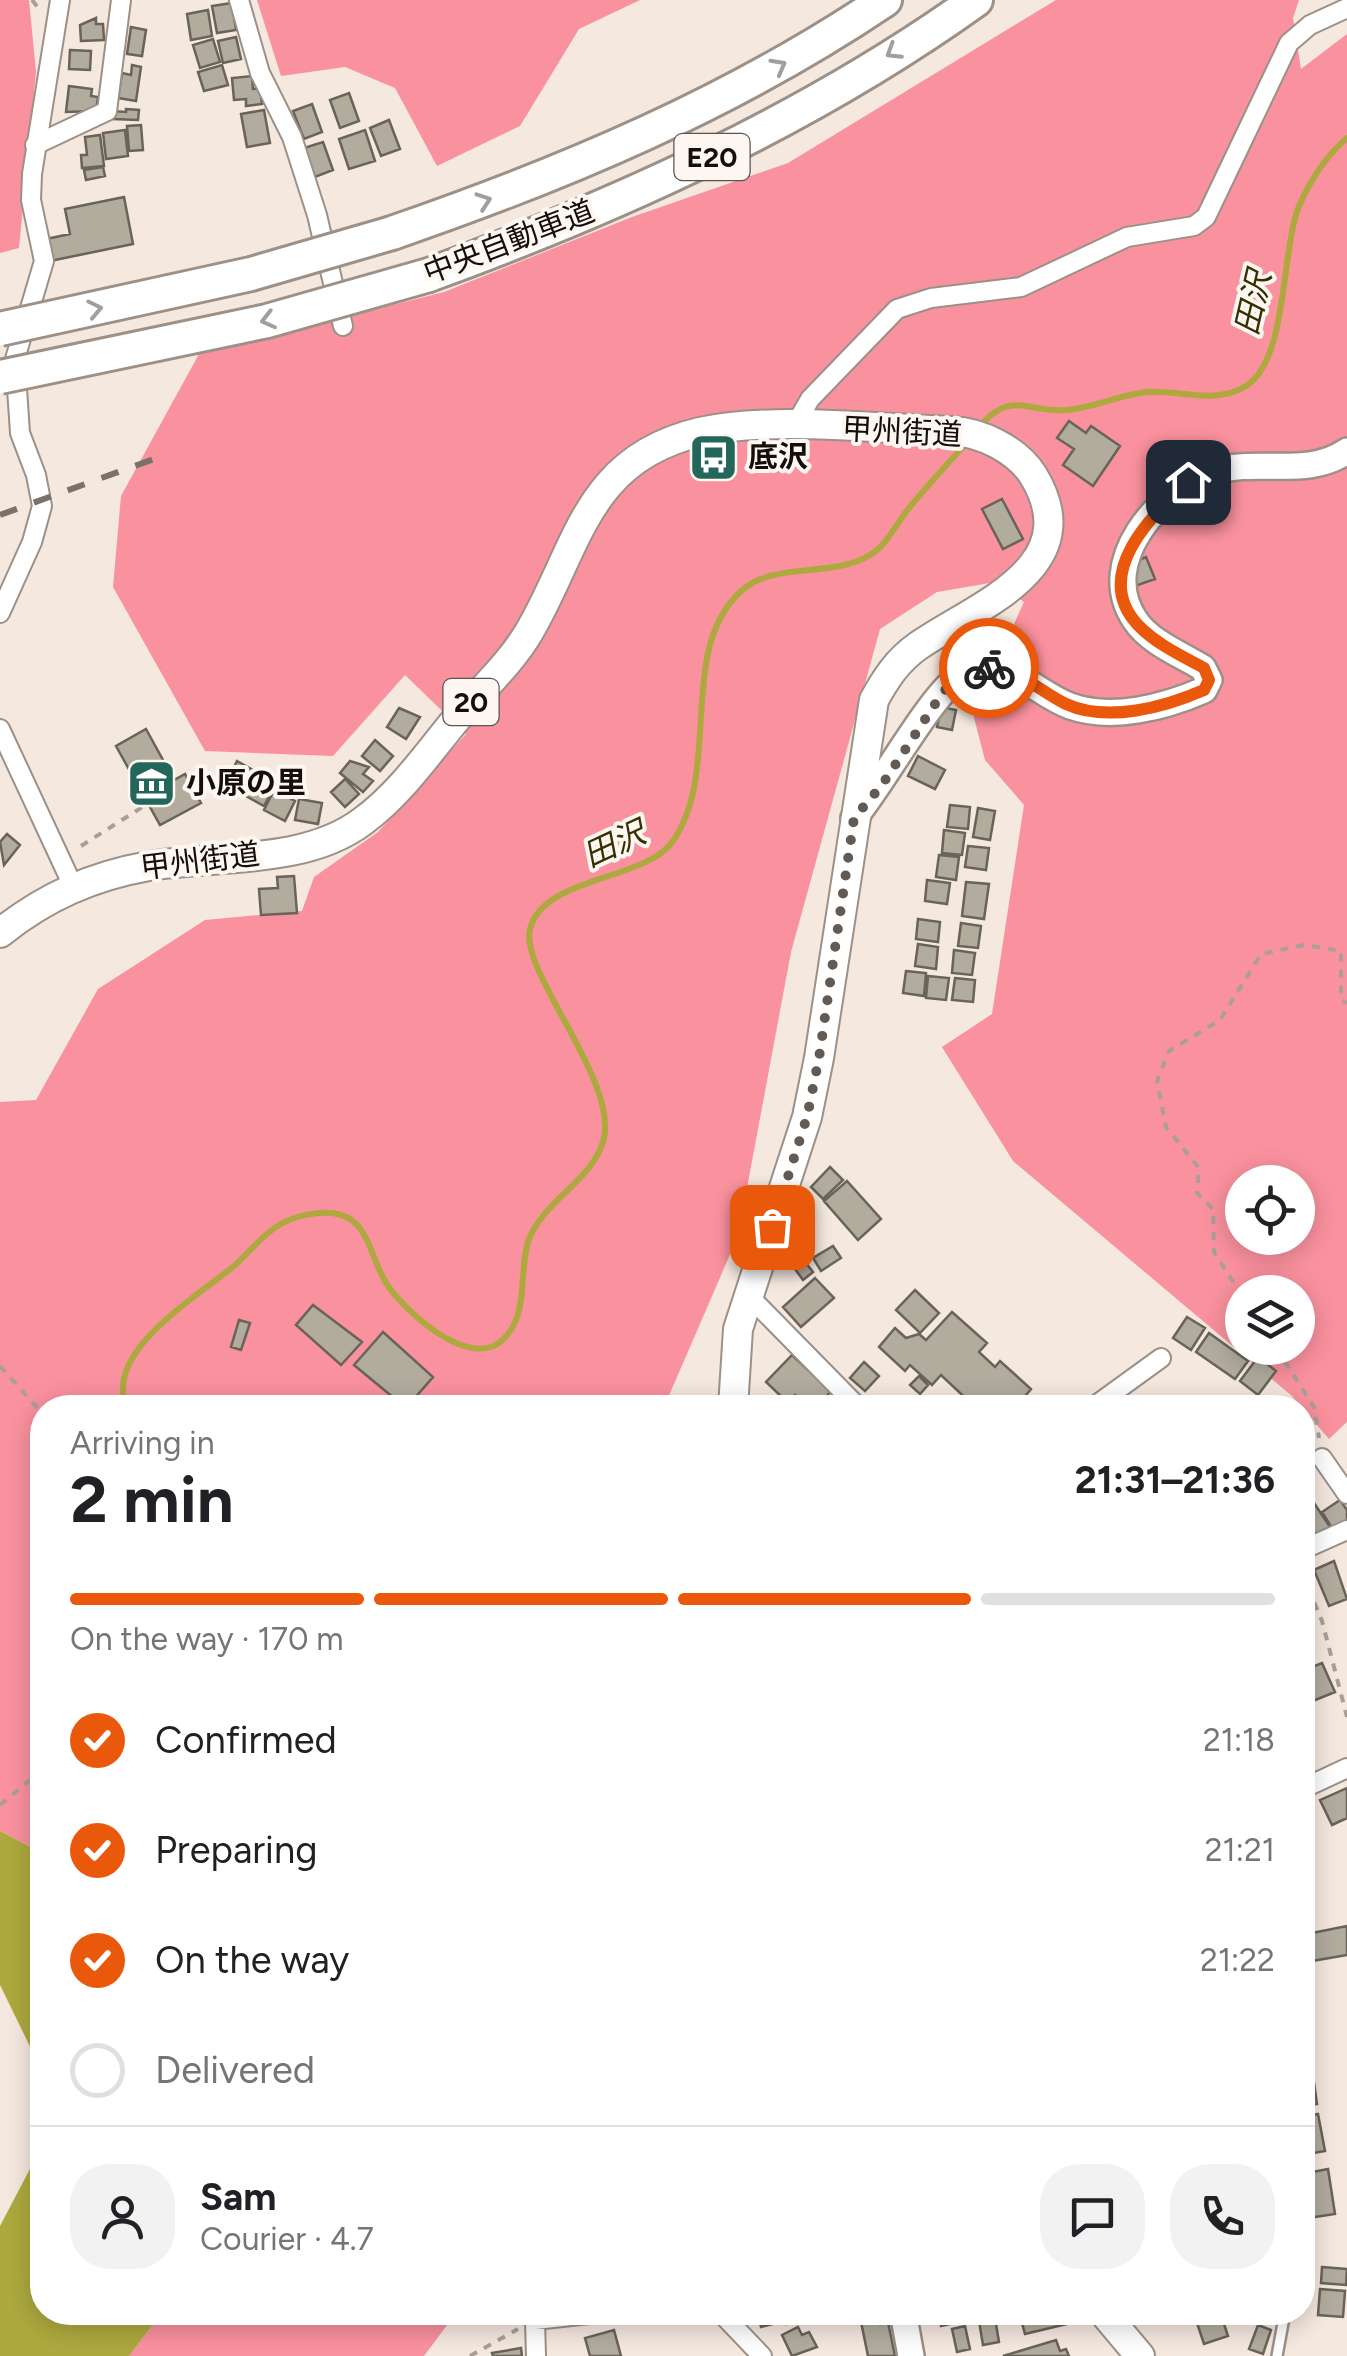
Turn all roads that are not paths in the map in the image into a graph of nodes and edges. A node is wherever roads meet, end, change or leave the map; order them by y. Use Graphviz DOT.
graph roads {
  1 [pos="60,0"];
  2 [pos="121,0"];
  3 [pos="239,0"];
  4 [pos="885,0"];
  5 [pos="976,0"];
  6 [pos="1347,8"];
  7 [pos="35,144"];
  8 [pos="343,326"];
  9 [pos="0,330"];
  10 [pos="0,378"];
  11 [pos="802,427"];
  12 [pos="1347,451"];
  13 [pos="0,613"];
  14 [pos="0,729"];
  15 [pos="854,818"];
  16 [pos="72,886"];
  17 [pos="0,933"];
  18 [pos="748,1295"];
  19 [pos="1160,1358"];
  20 [pos="733,1395"];
  21 [pos="846,1395"];
  22 [pos="1110,1395"];
  23 [pos="1322,1458"];
  24 [pos="1347,1494"];
  25 [pos="1347,1530"];
  26 [pos="1315,1544"];
  27 [pos="1347,1768"];
  28 [pos="1315,1783"];
  29 [pos="536,2325"];
  30 [pos="732,2325"];
  31 [pos="905,2325"];
  32 [pos="1114,2325"];
  33 [pos="1283,2325"];
  34 [pos="536,2356"];
  35 [pos="762,2356"];
  36 [pos="911,2356"];
  37 [pos="1140,2356"];
  38 [pos="1277,2356"];
  1 -- 7 [label="street"];
  2 -- 7 [label="street"];
  3 -- 8 [label="street"];
  9 -- 4 [label="highway, 中央自動車道 / E20, one-way, bridge"];
  5 -- 10 [label="highway, 中央自動車道 / E20, one-way, bridge"];
  6 -- 11 [label="street"];
  7 -- 13 [label="street"];
  11 -- 15 [label="highway, 甲州街道 / 20"];
  11 -- 16 [label="highway, 甲州街道 / 20"];
  12 -- 15 [label="main road"];
  14 -- 16 [label="street"];
  15 -- 18 [label="highway, 甲州街道 / 20"];
  16 -- 17 [label="highway, 甲州街道 / 20"];
  18 -- 20 [label="highway, 甲州街道 / 20"];
  18 -- 21 [label="street"];
  19 -- 22 [label="street"];
  23 -- 24 [label="street"];
  25 -- 26 [label="street"];
  27 -- 28 [label="street"];
  29 -- 34 [label="street"];
  30 -- 35 [label="street"];
  31 -- 36 [label="main road"];
  32 -- 37 [label="highway"];
  33 -- 38 [label="lane"];
}
